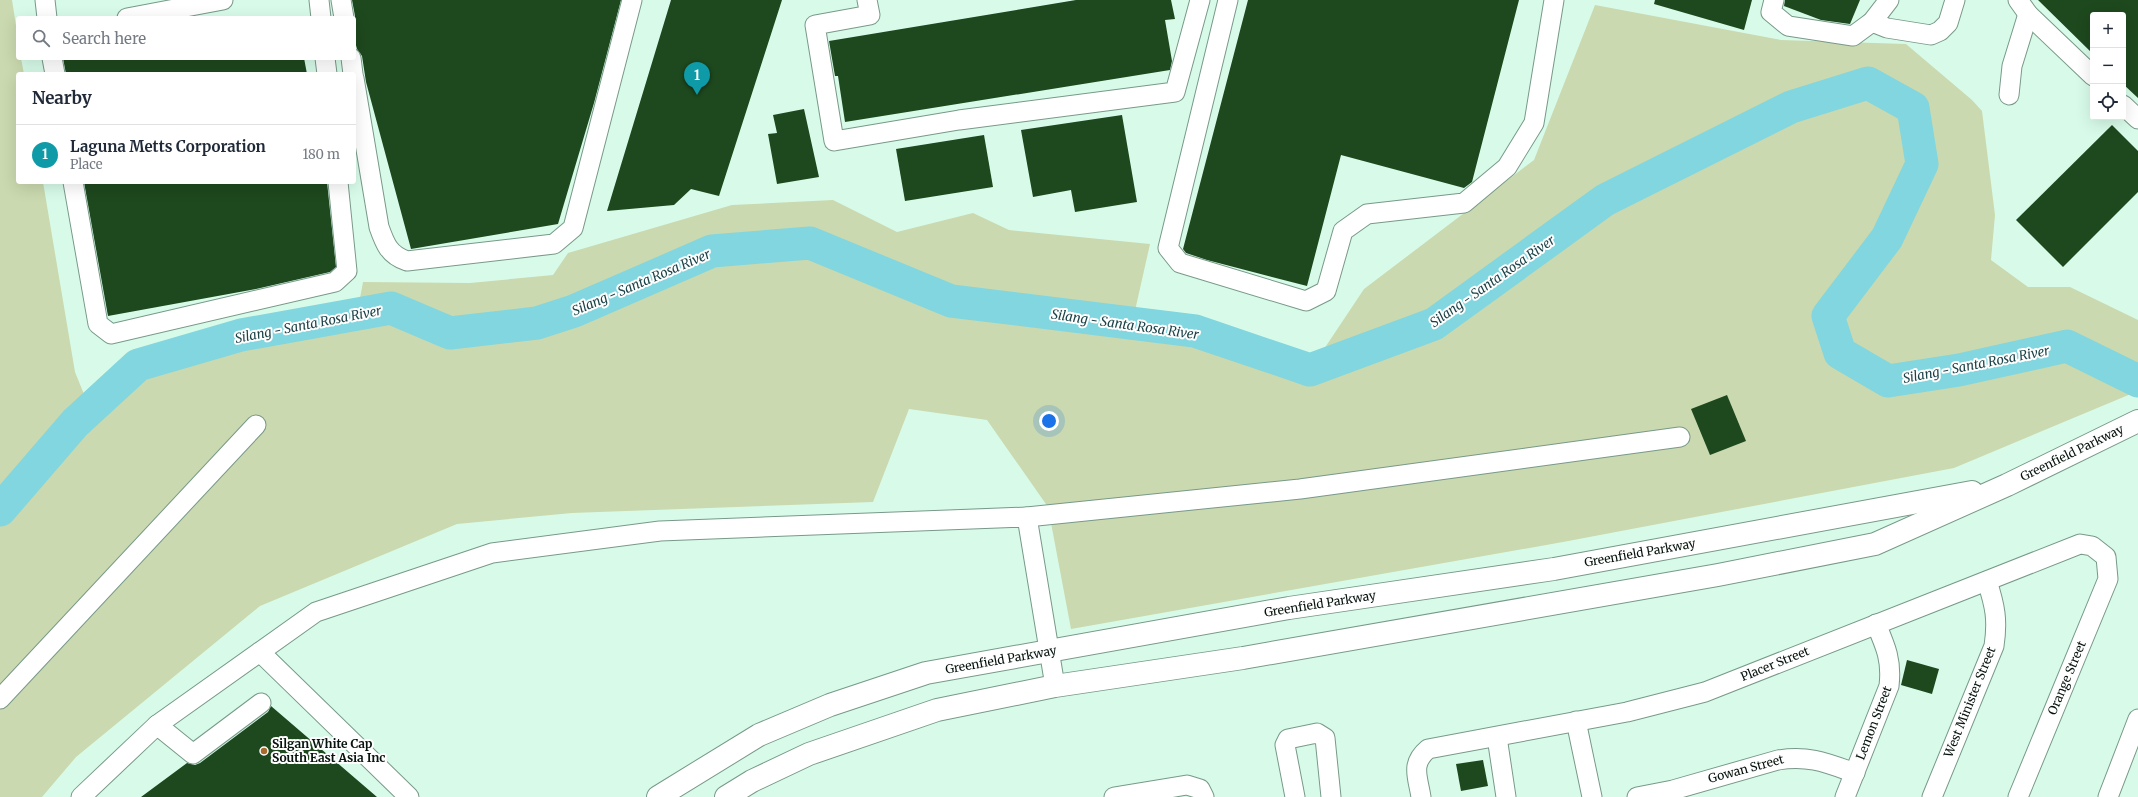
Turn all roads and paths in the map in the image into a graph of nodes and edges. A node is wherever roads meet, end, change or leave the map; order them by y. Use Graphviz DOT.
graph roads {
  1 [pos="46,0"];
  2 [pos="223,0"];
  3 [pos="319,0"];
  4 [pos="341,0"];
  5 [pos="632,0"];
  6 [pos="867,0"];
  7 [pos="1200,0"];
  8 [pos="1228,0"];
  9 [pos="1554,0"];
  10 [pos="1774,0"];
  11 [pos="1889,0"];
  12 [pos="1955,0"];
  13 [pos="2023,7"];
  14 [pos="47,16"];
  15 [pos="138,16"];
  16 [pos="321,16"];
  17 [pos="344,16"];
  18 [pos="1872,22"];
  19 [pos="52,60"];
  20 [pos="325,60"];
  21 [pos="351,60"];
  22 [pos="55,72"];
  23 [pos="327,72"];
  24 [pos="353,72"];
  25 [pos="2090,73"];
  26 [pos="356,90"];
  27 [pos="2009,95"];
  28 [pos="2126,108"];
  29 [pos="2138,119"];
  30 [pos="73,184"];
  31 [pos="338,184"];
  32 [pos="2138,421"];
  33 [pos="256,425"];
  34 [pos="1680,437"];
  35 [pos="2007,485"];
  36 [pos="1027,517"];
  37 [pos="2106,557"];
  38 [pos="1987,581"];
  39 [pos="1876,624"];
  40 [pos="260,652"];
  41 [pos="1050,652"];
  42 [pos="1055,686"];
  43 [pos="0,699"];
  44 [pos="261,703"];
  45 [pos="2138,720"];
  46 [pos="1576,721"];
  47 [pos="158,725"];
  48 [pos="1497,737"];
  49 [pos="1855,773"];
  50 [pos="1673,793"];
  51 [pos="81,797"];
  52 [pos="409,797"];
  53 [pos="658,797"];
  54 [pos="726,797"];
  55 [pos="1114,797"];
  56 [pos="1204,797"];
  57 [pos="1295,797"];
  58 [pos="1331,797"];
  59 [pos="1421,797"];
  60 [pos="1506,797"];
  61 [pos="1592,797"];
  62 [pos="1637,797"];
  63 [pos="1845,797"];
  64 [pos="1932,797"];
  65 [pos="2018,797"];
  66 [pos="2108,797"];
  1 -- 14 [label="street"];
  2 -- 15 [label="street"];
  3 -- 16 [label="street"];
  4 -- 17 [label="street"];
  5 -- 26 [label="street"];
  6 -- 7 [label="street"];
  8 -- 9 [label="street"];
  10 -- 18 [label="street"];
  11 -- 18 [label="street"];
  12 -- 18 [label="street"];
  13 -- 25 [label="street"];
  13 -- 27 [label="street"];
  19 -- 22 [label="street"];
  20 -- 23 [label="street"];
  21 -- 24 [label="street"];
  28 -- 29 [label="street"];
  30 -- 31 [label="street"];
  32 -- 35 [label="main road, Greenfield Parkway"];
  33 -- 43 [label="street"];
  34 -- 36 [label="street"];
  35 -- 41 [label="main road, Greenfield Parkway"];
  35 -- 42 [label="main road, Greenfield Parkway"];
  36 -- 40 [label="street"];
  36 -- 41 [label="street"];
  37 -- 38 [label="street, Placer Street"];
  37 -- 65 [label="street, Orange Street"];
  38 -- 39 [label="street, Placer Street"];
  38 -- 64 [label="street, West Minister Street"];
  39 -- 46 [label="street, Placer Street"];
  39 -- 49 [label="street, Lemon Street"];
  40 -- 47 [label="street"];
  40 -- 52 [label="street"];
  41 -- 42 [label="street"];
  41 -- 53 [label="main road, Greenfield Parkway"];
  42 -- 54 [label="main road, Greenfield Parkway"];
  44 -- 47 [label="street"];
  45 -- 66 [label="street"];
  46 -- 48 [label="street, Placer Street"];
  46 -- 61 [label="street"];
  47 -- 51 [label="street"];
  48 -- 59 [label="street, Placer Street"];
  48 -- 60 [label="street"];
  49 -- 50 [label="street, Gowan Street"];
  49 -- 63 [label="street, Lemon Street"];
  50 -- 62 [label="street, Gowan Street"];
  55 -- 56 [label="street"];
  57 -- 58 [label="street"];
}
